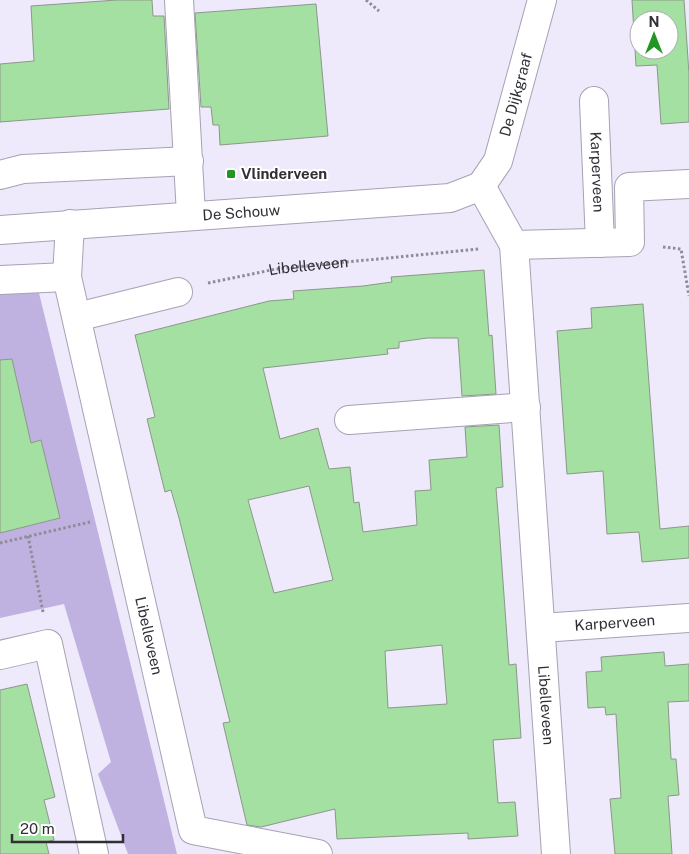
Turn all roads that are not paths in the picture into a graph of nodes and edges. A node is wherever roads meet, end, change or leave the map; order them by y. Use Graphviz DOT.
graph roads {
  1 [pos="179,0"];
  2 [pos="542,0"];
  3 [pos="594,101"];
  4 [pos="189,161"];
  5 [pos="0,175"];
  6 [pos="689,184"];
  7 [pos="481,186"];
  8 [pos="191,215"];
  9 [pos="70,224"];
  10 [pos="0,230"];
  11 [pos="600,243"];
  12 [pos="514,245"];
  13 [pos="67,276"];
  14 [pos="0,280"];
  15 [pos="178,292"];
  16 [pos="77,317"];
  17 [pos="526,407"];
  18 [pos="349,420"];
  19 [pos="689,618"];
  20 [pos="541,628"];
  21 [pos="0,655"];
  22 [pos="197,846"];
  23 [pos="94,854"];
  24 [pos="318,854"];
  25 [pos="556,854"];
  1 -- 4 [label="street"];
  2 -- 7 [label="street, De Dijkgraaf"];
  3 -- 11 [label="street, Karperveen"];
  4 -- 5 [label="street"];
  4 -- 8 [label="street"];
  6 -- 11 [label="street, Karperveen"];
  7 -- 8 [label="street, De Schouw"];
  7 -- 12 [label="street, Libelleveen"];
  8 -- 9 [label="street, De Schouw"];
  9 -- 10 [label="street, De Schouw"];
  9 -- 13 [label="street, Libelleveen"];
  11 -- 12 [label="street"];
  12 -- 17 [label="street, Libelleveen"];
  13 -- 14 [label="street"];
  13 -- 16 [label="street, Libelleveen"];
  15 -- 16 [label="street"];
  16 -- 22 [label="street, Libelleveen"];
  17 -- 18 [label="street"];
  17 -- 20 [label="street, Libelleveen"];
  19 -- 20 [label="street, Karperveen"];
  20 -- 25 [label="street, Libelleveen"];
  21 -- 23 [label="street"];
  22 -- 24 [label="street, Libelleveen"];
}
